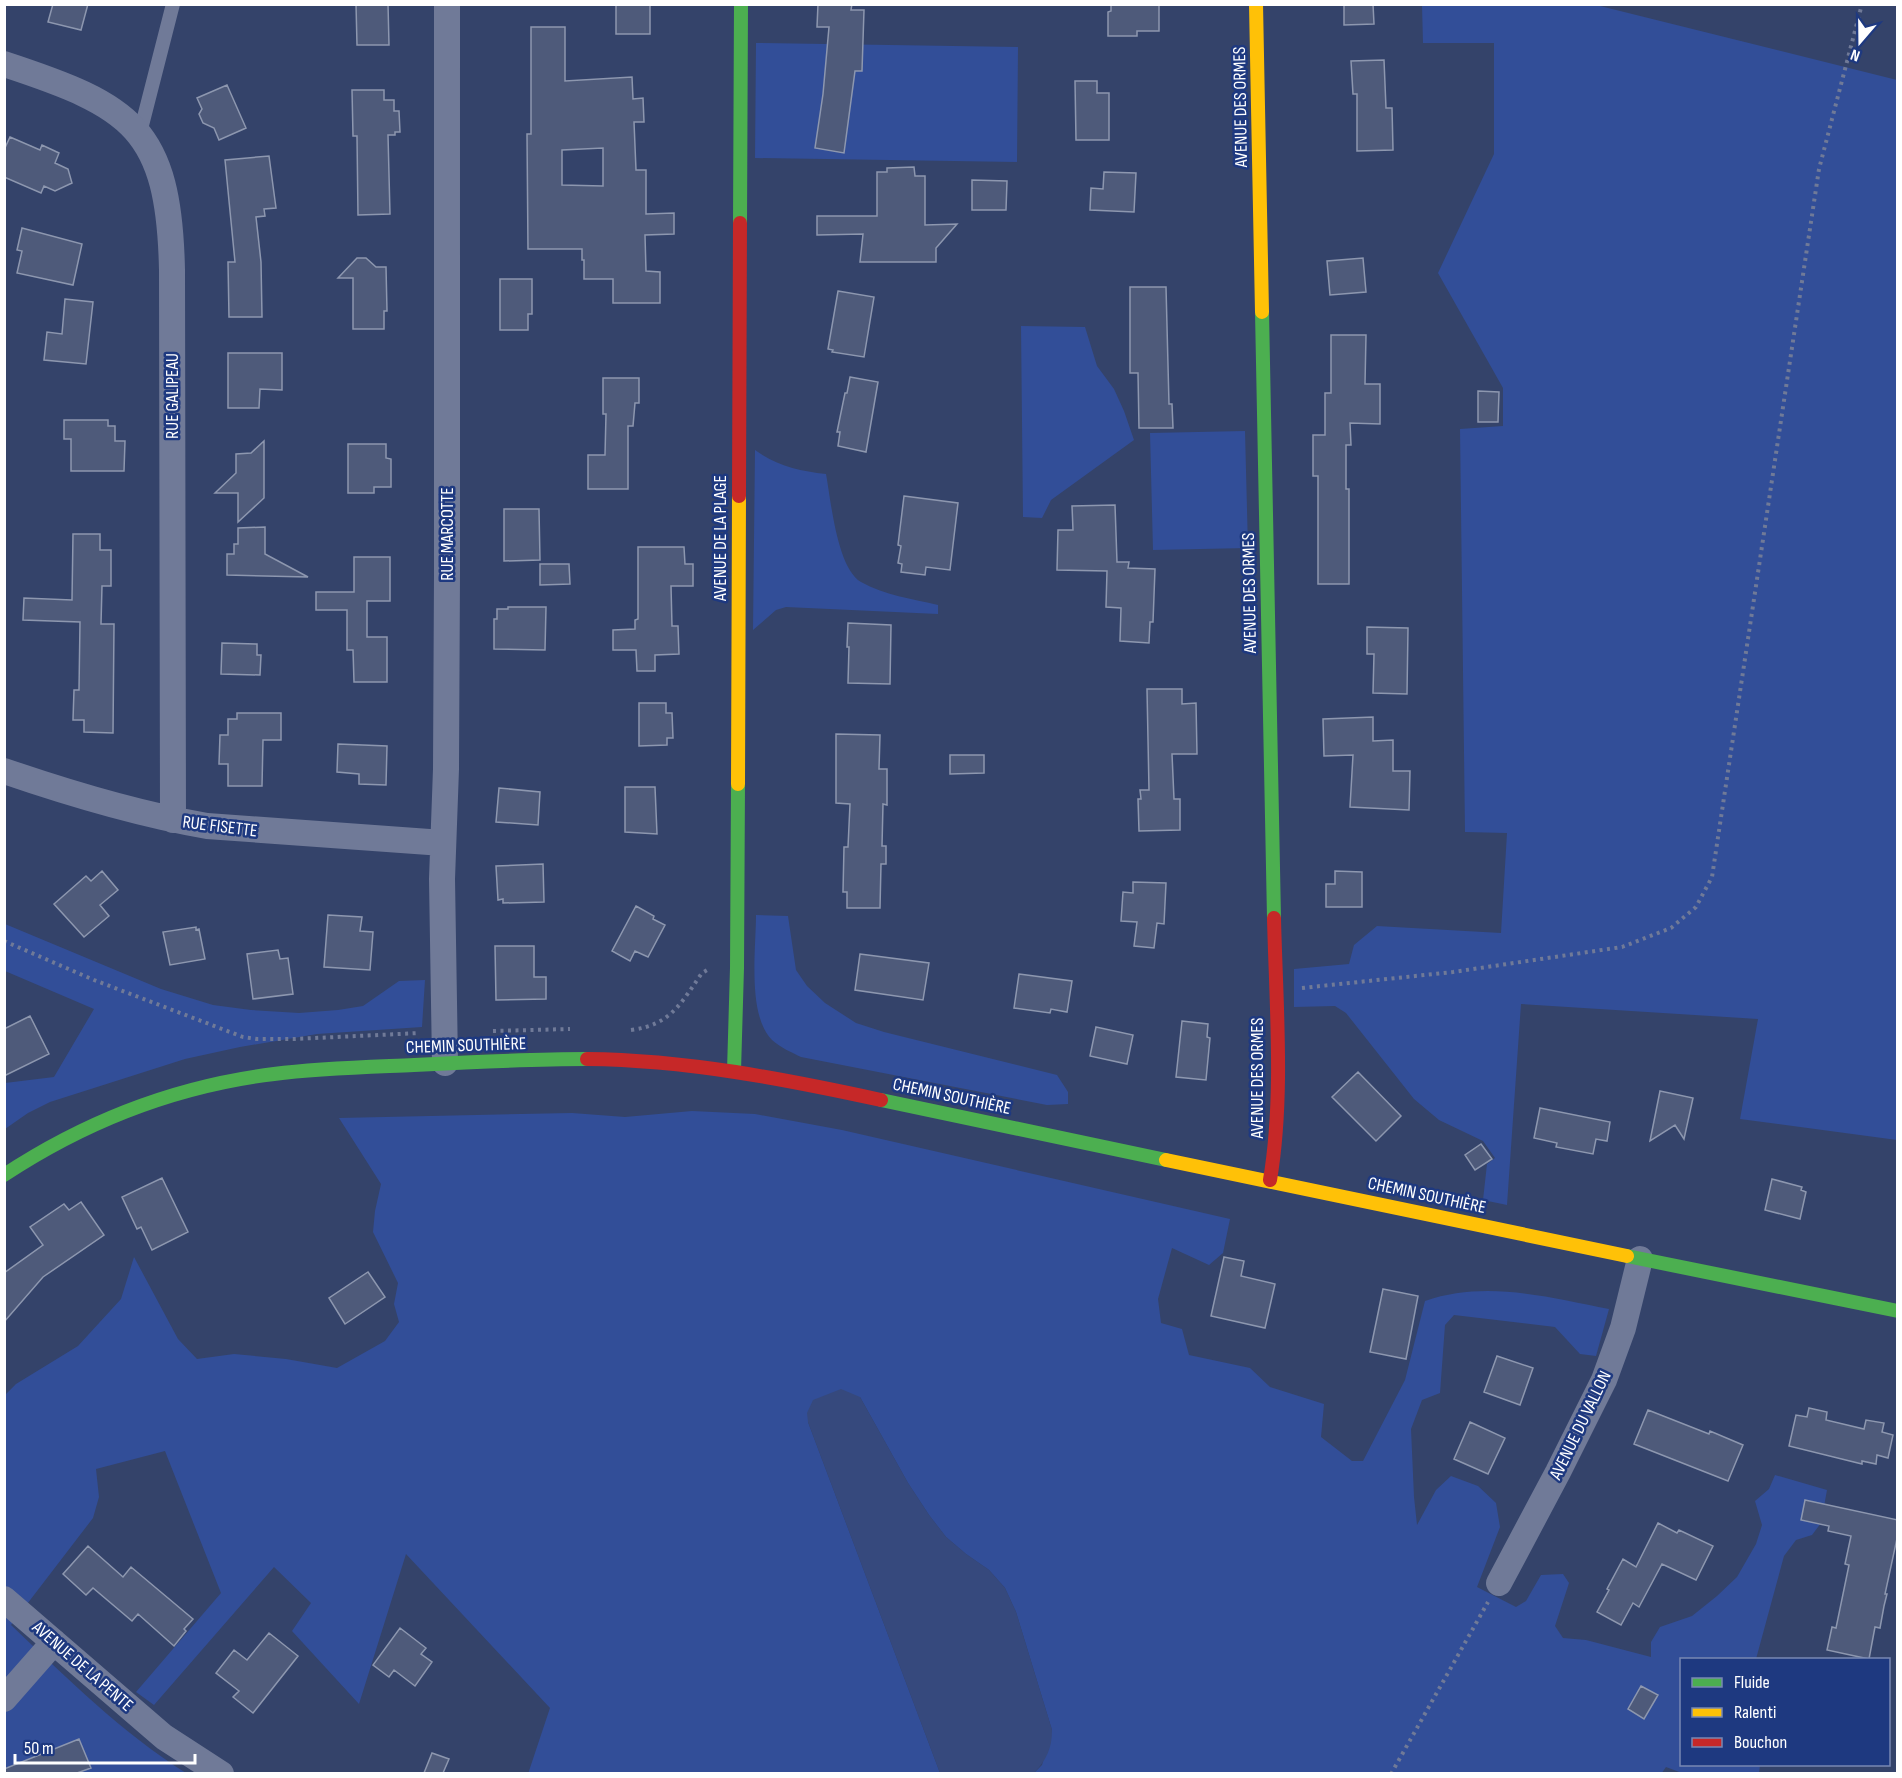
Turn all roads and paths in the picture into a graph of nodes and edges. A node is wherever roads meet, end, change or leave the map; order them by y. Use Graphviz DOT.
graph roads {
  1 [pos="173,4"];
  2 [pos="447,4"];
  3 [pos="741,4"];
  4 [pos="1256,4"];
  5 [pos="1862,4"];
  6 [pos="4,64"];
  7 [pos="140,133"];
  8 [pos="4,771"];
  9 [pos="173,820"];
  10 [pos="443,843"];
  11 [pos="4,941"];
  12 [pos="737,968"];
  13 [pos="1275,991"];
  14 [pos="580,1029"];
  15 [pos="621,1030"];
  16 [pos="493,1031"];
  17 [pos="444,1032"];
  18 [pos="445,1063"];
  19 [pos="734,1071"];
  20 [pos="4,1175"];
  21 [pos="1270,1180"];
  22 [pos="1640,1259"];
  23 [pos="1898,1311"];
  24 [pos="1498,1583"];
  25 [pos="4,1599"];
  26 [pos="54,1642"];
  27 [pos="4,1700"];
  28 [pos="221,1773"];
  29 [pos="1391,1773"];
  1 -- 7 [label="lane"];
  2 -- 10 [label="street, RUE MARCOTTE"];
  3 -- 12 [label="street, AVENUE DE LA PLAGE"];
  4 -- 13 [label="street, AVENUE DES ORMES"];
  5 -- 13 [label="path"];
  6 -- 7 [label="street, RUE GALIPEAU"];
  7 -- 9 [label="street, RUE GALIPEAU"];
  8 -- 9 [label="street, RUE FISETTE"];
  9 -- 10 [label="street, RUE FISETTE"];
  10 -- 17 [label="street, RUE MARCOTTE"];
  11 -- 17 [label="path"];
  12 -- 15 [label="path"];
  12 -- 19 [label="street, AVENUE DE LA PLAGE"];
  13 -- 21 [label="street, AVENUE DES ORMES"];
  14 -- 16 [label="path"];
  17 -- 18 [label="street, RUE MARCOTTE"];
  18 -- 19 [label="street, CHEMIN SOUTHIÈRE"];
  18 -- 20 [label="street, CHEMIN SOUTHIÈRE"];
  19 -- 21 [label="street, CHEMIN SOUTHIÈRE"];
  21 -- 22 [label="street, CHEMIN SOUTHIÈRE"];
  22 -- 23 [label="street, CHEMIN SOUTHIÈRE"];
  22 -- 24 [label="street, AVENUE DU VALLON"];
  24 -- 29 [label="path"];
  25 -- 26 [label="street, AVENUE DE LA PENTE"];
  26 -- 27 [label="street"];
  26 -- 28 [label="street, AVENUE DE LA PENTE"];
}
